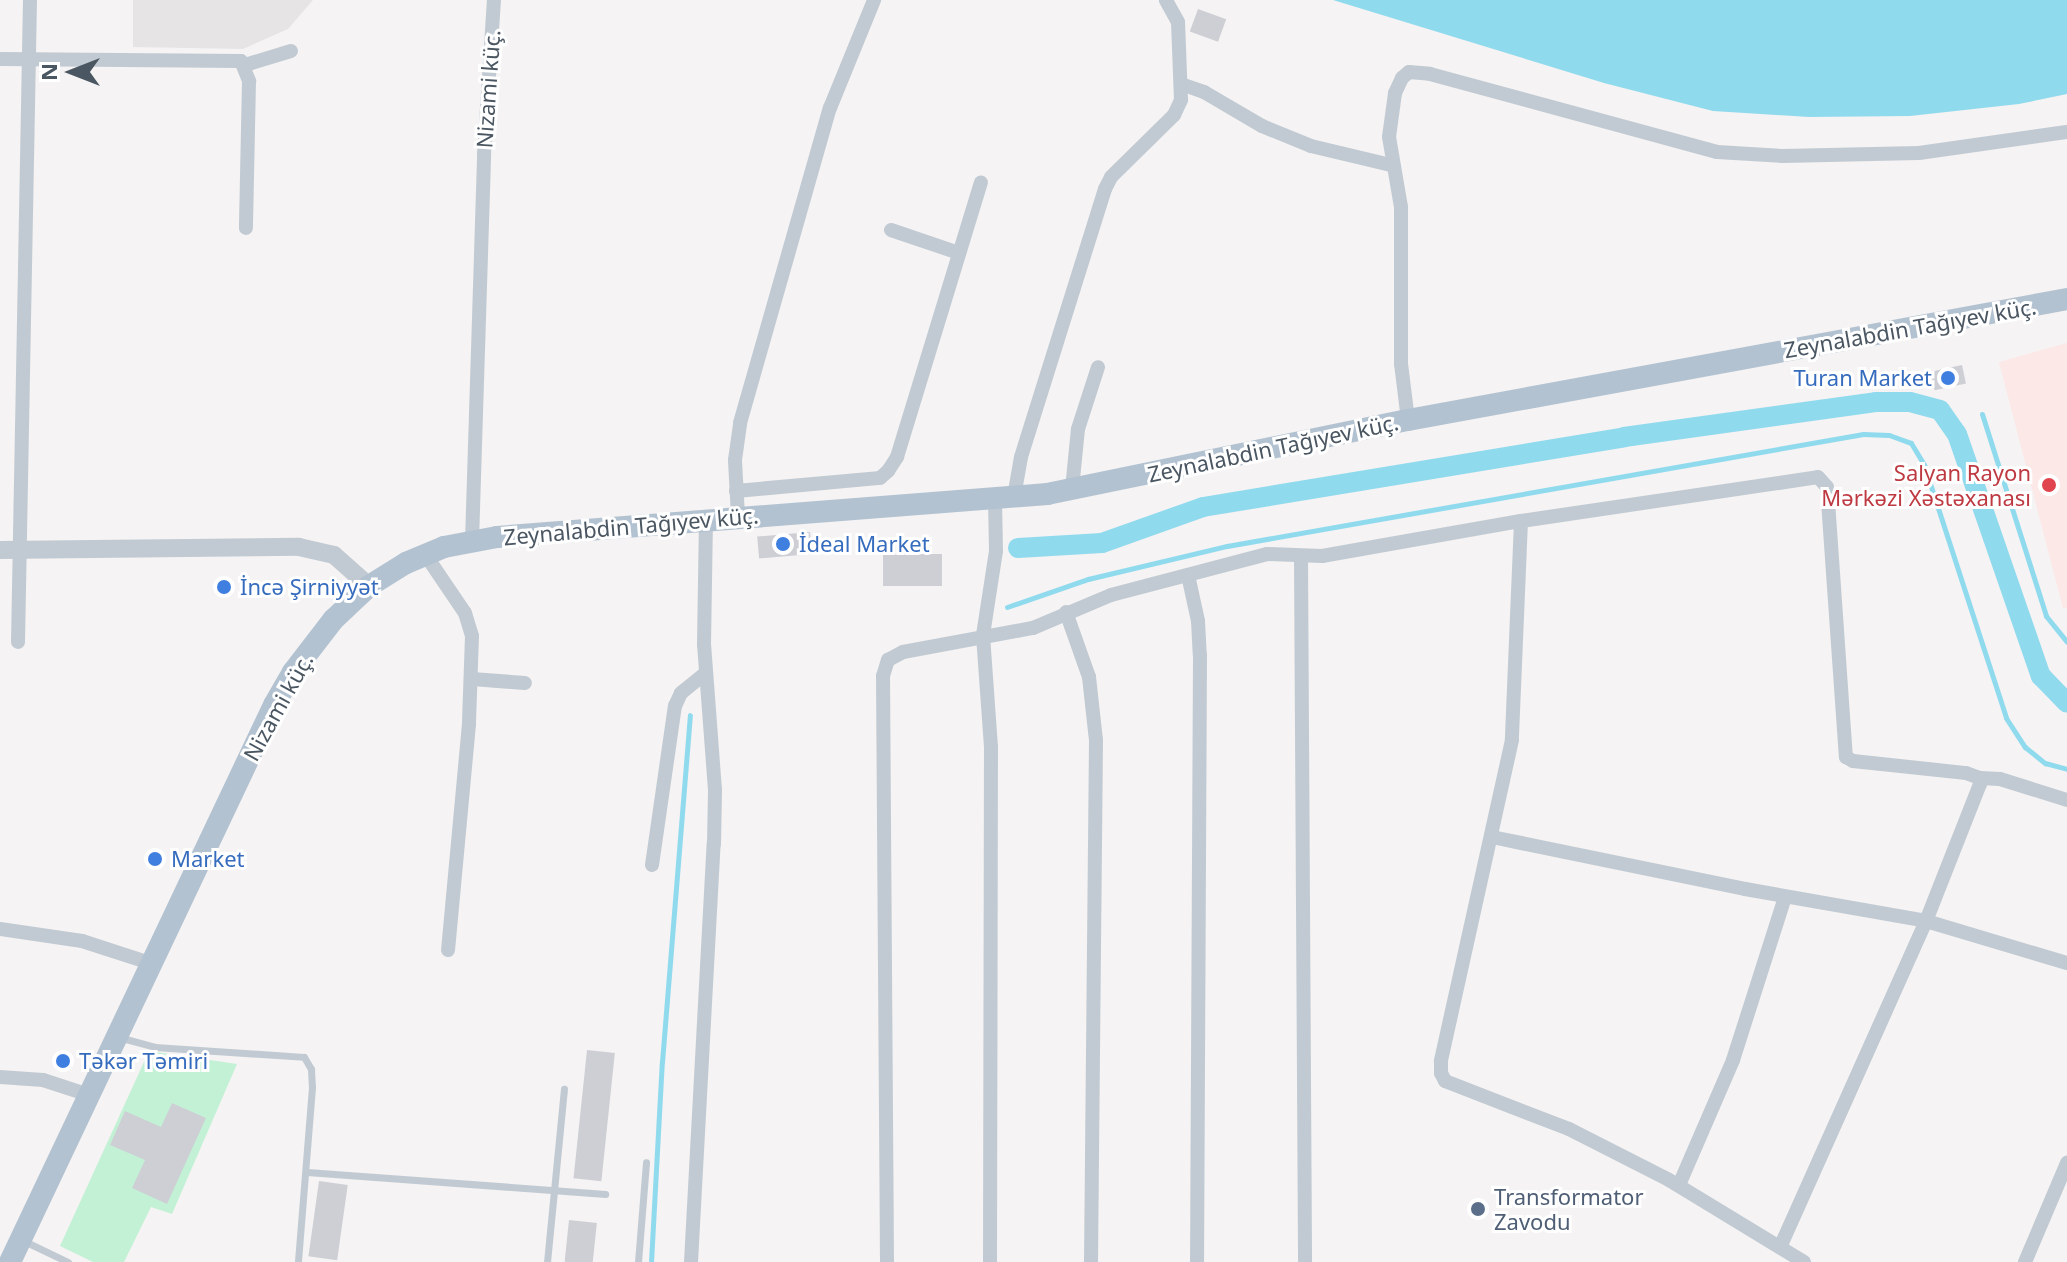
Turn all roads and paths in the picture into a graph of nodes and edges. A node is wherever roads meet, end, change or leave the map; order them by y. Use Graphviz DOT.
graph roads {
  1 [pos="30,0"];
  2 [pos="494,0"];
  3 [pos="874,0"];
  4 [pos="1166,0"];
  5 [pos="291,51"];
  6 [pos="0,59"];
  7 [pos="28,59"];
  8 [pos="245,65"];
  9 [pos="1181,84"];
  10 [pos="2067,132"];
  11 [pos="1391,165"];
  12 [pos="981,183"];
  13 [pos="246,228"];
  14 [pos="891,230"];
  15 [pos="959,253"];
  16 [pos="2067,299"];
  17 [pos="1098,367"];
  18 [pos="1408,420"];
  19 [pos="1072,489"];
  20 [pos="736,491"];
  21 [pos="1005,498"];
  22 [pos="738,516"];
  23 [pos="706,519"];
  24 [pos="1521,521"];
  25 [pos="472,541"];
  26 [pos="0,550"];
  27 [pos="20,550"];
  28 [pos="425,554"];
  29 [pos="1301,557"];
  30 [pos="1188,575"];
  31 [pos="369,586"];
  32 [pos="1066,612"];
  33 [pos="983,635"];
  34 [pos="18,642"];
  35 [pos="706,673"];
  36 [pos="472,679"];
  37 [pos="525,683"];
  38 [pos="1980,778"];
  39 [pos="2067,800"];
  40 [pos="1492,837"];
  41 [pos="652,865"];
  42 [pos="1785,897"];
  43 [pos="1926,921"];
  44 [pos="0,929"];
  45 [pos="448,950"];
  46 [pos="150,963"];
  47 [pos="2067,963"];
  48 [pos="116,1036"];
  49 [pos="0,1077"];
  50 [pos="564,1089"];
  51 [pos="89,1095"];
  52 [pos="646,1162"];
  53 [pos="2067,1163"];
  54 [pos="307,1172"];
  55 [pos="1679,1185"];
  56 [pos="554,1190"];
  57 [pos="605,1194"];
  58 [pos="20,1239"];
  59 [pos="1780,1247"];
  60 [pos="10,1262"];
  61 [pos="68,1262"];
  62 [pos="298,1262"];
  63 [pos="547,1262"];
  64 [pos="638,1262"];
  65 [pos="691,1262"];
  66 [pos="887,1262"];
  67 [pos="990,1262"];
  68 [pos="1091,1262"];
  69 [pos="1197,1262"];
  70 [pos="1305,1262"];
  71 [pos="1804,1262"];
  72 [pos="2025,1262"];
  1 -- 7 [label="street"];
  2 -- 25 [label="street, Nizami küç."];
  3 -- 20 [label="street"];
  4 -- 9 [label="street"];
  5 -- 8 [label="street"];
  6 -- 7 [label="street"];
  7 -- 8 [label="street"];
  7 -- 27 [label="street"];
  8 -- 13 [label="street"];
  9 -- 11 [label="street"];
  9 -- 21 [label="street"];
  10 -- 11 [label="street"];
  11 -- 18 [label="street"];
  12 -- 15 [label="street"];
  14 -- 15 [label="street"];
  15 -- 20 [label="street"];
  16 -- 18 [label="main road, Zeynalabdin Tağıyev küç."];
  17 -- 19 [label="street"];
  18 -- 19 [label="main road, Zeynalabdin Tağıyev küç."];
  19 -- 21 [label="main road, Zeynalabdin Tağıyev küç."];
  20 -- 22 [label="street"];
  21 -- 22 [label="main road, Zeynalabdin Tağıyev küç."];
  21 -- 33 [label="street"];
  22 -- 23 [label="main road, Zeynalabdin Tağıyev küç."];
  23 -- 25 [label="main road, Zeynalabdin Tağıyev küç."];
  23 -- 35 [label="street"];
  24 -- 29 [label="street"];
  24 -- 38 [label="street"];
  24 -- 40 [label="street"];
  25 -- 28 [label="main road, Nizami küç."];
  26 -- 27 [label="street"];
  27 -- 31 [label="street"];
  27 -- 34 [label="street"];
  28 -- 31 [label="main road, Nizami küç."];
  28 -- 36 [label="street"];
  29 -- 30 [label="street"];
  29 -- 70 [label="street"];
  30 -- 32 [label="street"];
  30 -- 69 [label="street"];
  31 -- 46 [label="main road, Nizami küç."];
  32 -- 33 [label="street"];
  32 -- 68 [label="street"];
  33 -- 66 [label="street"];
  33 -- 67 [label="street"];
  35 -- 41 [label="street"];
  35 -- 65 [label="street"];
  36 -- 37 [label="street"];
  36 -- 45 [label="street"];
  38 -- 39 [label="street"];
  38 -- 43 [label="street"];
  40 -- 42 [label="street"];
  40 -- 55 [label="street"];
  42 -- 43 [label="street"];
  42 -- 55 [label="street"];
  43 -- 47 [label="street"];
  43 -- 59 [label="street"];
  44 -- 46 [label="street"];
  46 -- 48 [label="main road, Nizami küç."];
  48 -- 51 [label="main road, Nizami küç."];
  48 -- 54 [label="lane"];
  49 -- 51 [label="street"];
  50 -- 56 [label="lane"];
  51 -- 58 [label="main road, Nizami küç."];
  52 -- 64 [label="lane"];
  53 -- 72 [label="street"];
  54 -- 56 [label="lane"];
  54 -- 62 [label="lane"];
  55 -- 59 [label="street"];
  56 -- 57 [label="lane"];
  56 -- 63 [label="lane"];
  58 -- 60 [label="main road, Nizami küç."];
  58 -- 61 [label="lane"];
  59 -- 71 [label="street"];
}
